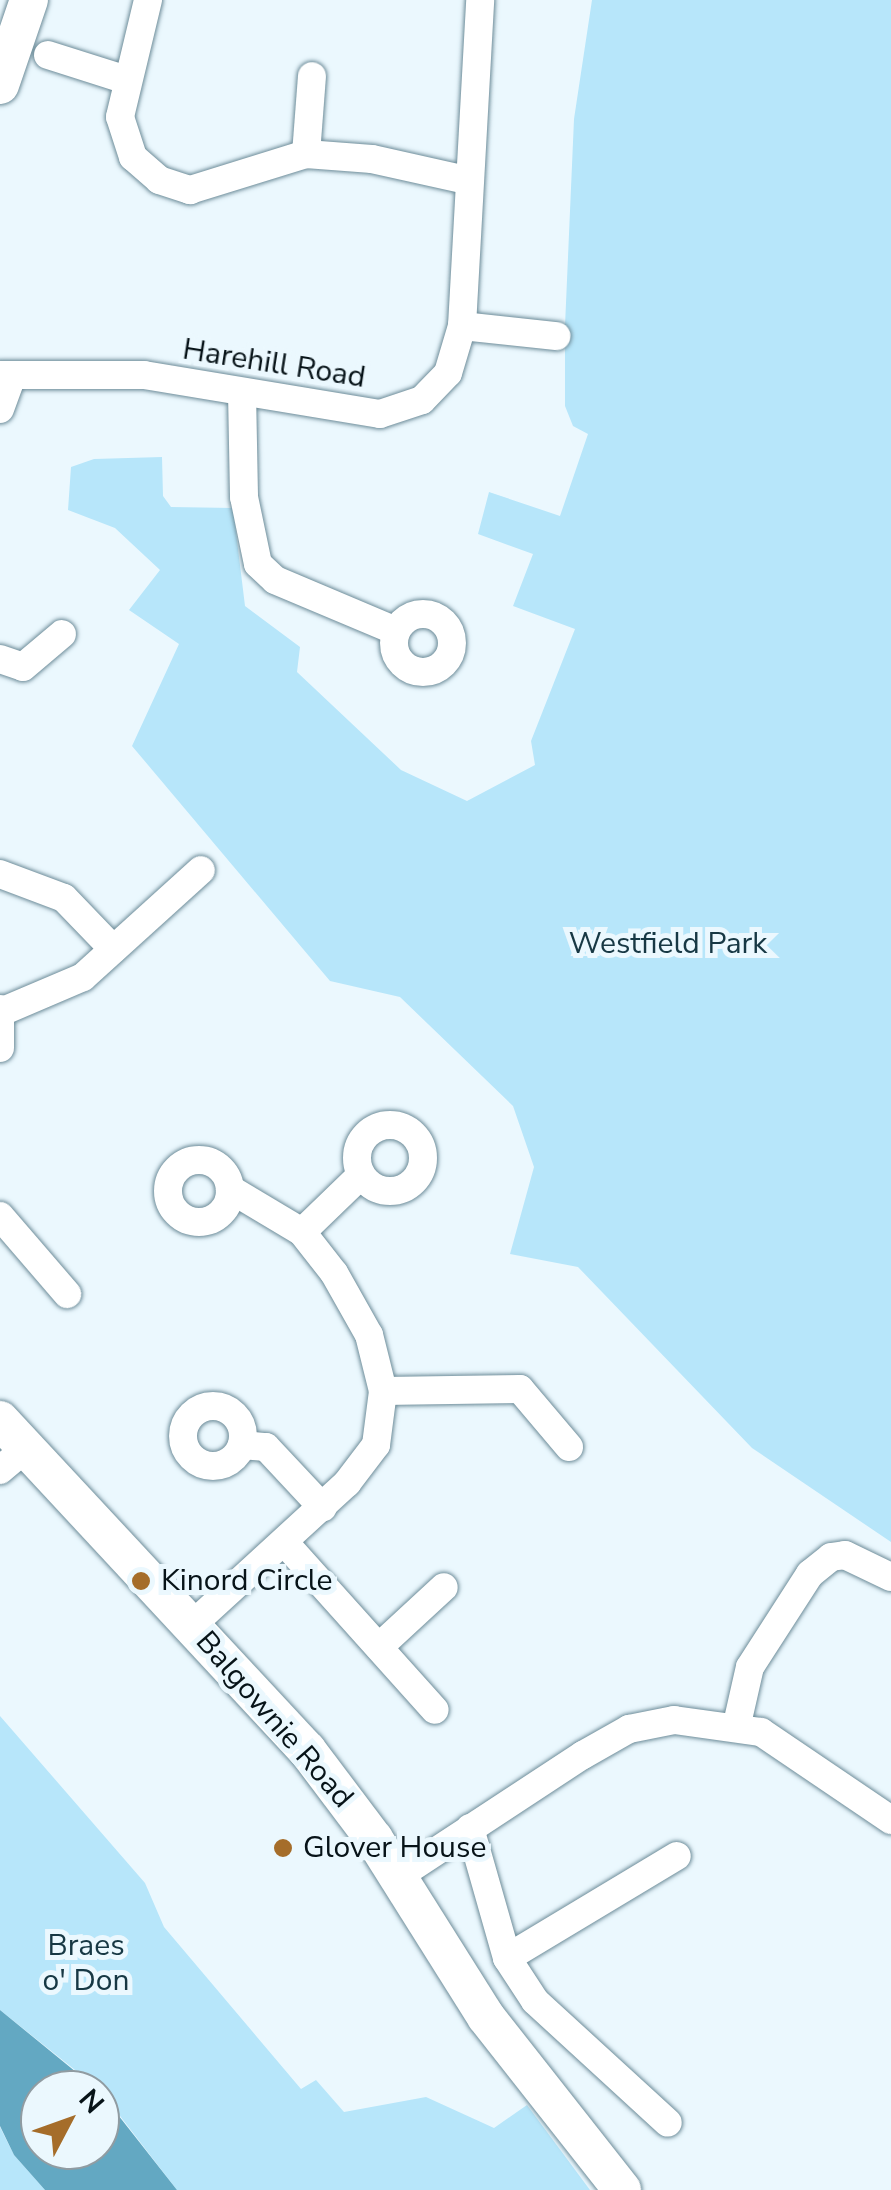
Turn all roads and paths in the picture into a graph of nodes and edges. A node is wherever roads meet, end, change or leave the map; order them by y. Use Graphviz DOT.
graph roads {
  1 [pos="29,0"];
  2 [pos="148,0"];
  3 [pos="480,0"];
  4 [pos="48,55"];
  5 [pos="312,76"];
  6 [pos="127,80"];
  7 [pos="0,84"];
  8 [pos="306,154"];
  9 [pos="466,180"];
  10 [pos="462,326"];
  11 [pos="556,336"];
  12 [pos="5,377"];
  13 [pos="242,392"];
  14 [pos="0,409"];
  15 [pos="396,631"];
  16 [pos="62,634"];
  17 [pos="0,659"];
  18 [pos="201,870"];
  19 [pos="0,874"];
  20 [pos="113,949"];
  21 [pos="0,1011"];
  22 [pos="0,1048"];
  23 [pos="361,1174"];
  24 [pos="230,1189"];
  25 [pos="0,1216"];
  26 [pos="302,1232"];
  27 [pos="68,1294"];
  28 [pos="382,1391"];
  29 [pos="0,1420"];
  30 [pos="242,1444"];
  31 [pos="569,1446"];
  32 [pos="13,1459"];
  33 [pos="322,1508"];
  34 [pos="285,1543"];
  35 [pos="891,1577"];
  36 [pos="444,1588"];
  37 [pos="192,1626"];
  38 [pos="379,1647"];
  39 [pos="435,1710"];
  40 [pos="737,1724"];
  41 [pos="891,1820"];
  42 [pos="470,1828"];
  43 [pos="678,1856"];
  44 [pos="396,1877"];
  45 [pos="507,1958"];
  46 [pos="668,2123"];
  47 [pos="622,2190"];
  1 -- 7 [label="street"];
  2 -- 6 [label="street"];
  3 -- 9 [label="street, Harehill Road"];
  4 -- 6 [label="street"];
  5 -- 8 [label="street"];
  6 -- 8 [label="street"];
  8 -- 9 [label="street"];
  9 -- 10 [label="street, Harehill Road"];
  10 -- 11 [label="street"];
  10 -- 13 [label="street, Harehill Road"];
  12 -- 13 [label="street, Harehill Road"];
  12 -- 14 [label="street"];
  13 -- 15 [label="street"];
  16 -- 17 [label="street"];
  18 -- 20 [label="street"];
  19 -- 20 [label="street"];
  20 -- 21 [label="street"];
  21 -- 22 [label="street"];
  23 -- 26 [label="street"];
  24 -- 26 [label="street"];
  25 -- 27 [label="street"];
  26 -- 28 [label="street"];
  28 -- 31 [label="street"];
  28 -- 33 [label="street"];
  29 -- 32 [label="street, Balgownie Road"];
  30 -- 33 [label="street"];
  32 -- 37 [label="street, Balgownie Road"];
  33 -- 34 [label="street"];
  34 -- 37 [label="street"];
  34 -- 38 [label="street"];
  35 -- 40 [label="street"];
  36 -- 38 [label="street"];
  37 -- 44 [label="street, Balgownie Road"];
  38 -- 39 [label="street"];
  40 -- 41 [label="street"];
  40 -- 42 [label="street"];
  42 -- 44 [label="street"];
  42 -- 45 [label="street"];
  43 -- 45 [label="street"];
  44 -- 47 [label="street, Balgownie Road"];
  45 -- 46 [label="street"];
}
